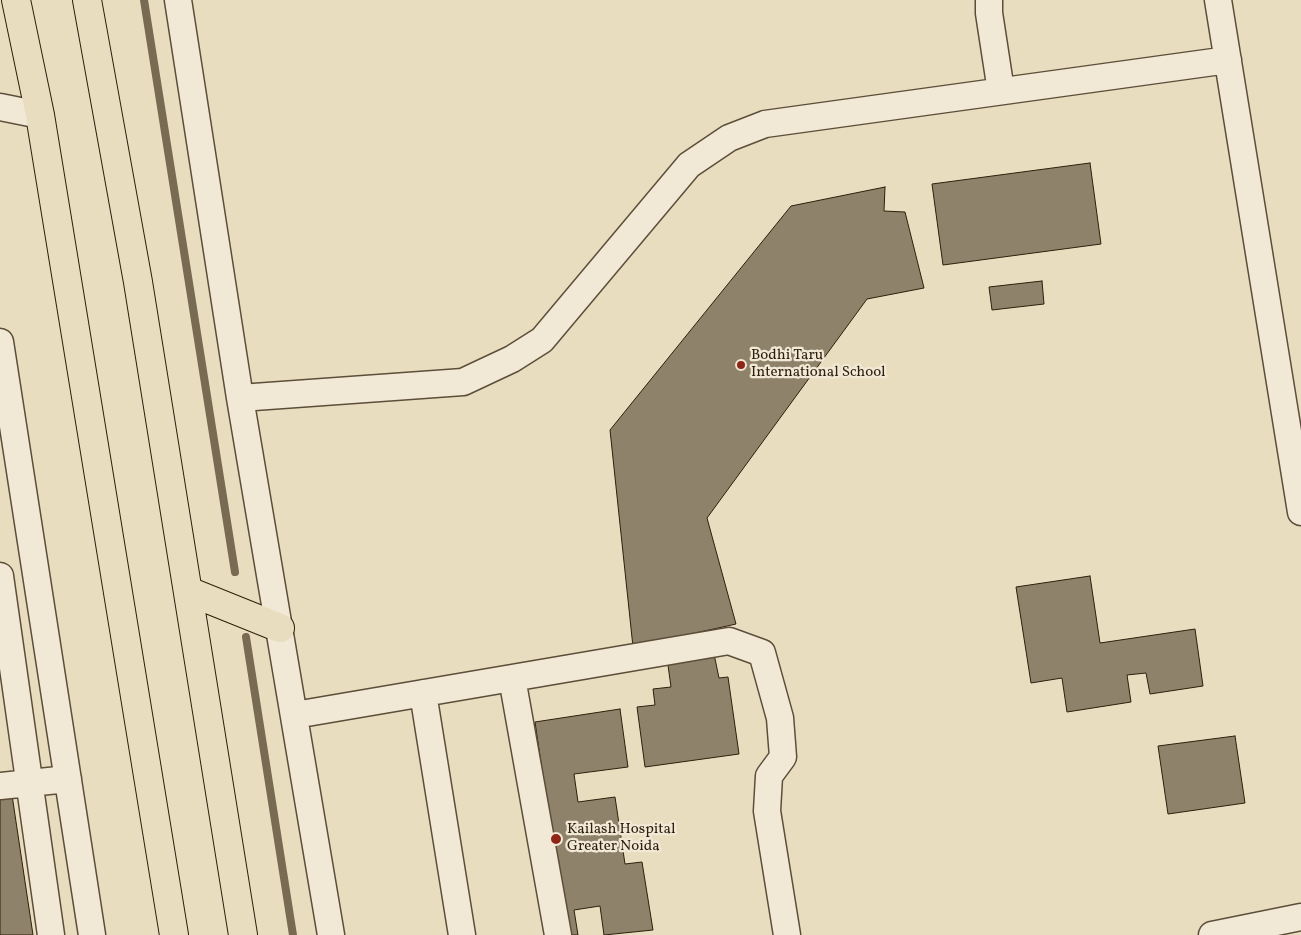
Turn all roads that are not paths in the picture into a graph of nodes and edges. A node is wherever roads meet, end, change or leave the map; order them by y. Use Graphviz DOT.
graph roads {
  1 [pos="16,0"];
  2 [pos="87,0"];
  3 [pos="178,0"];
  4 [pos="989,0"];
  5 [pos="1218,0"];
  6 [pos="1228,60"];
  7 [pos="1001,91"];
  8 [pos="0,107"];
  9 [pos="40,115"];
  10 [pos="0,342"];
  11 [pos="240,398"];
  12 [pos="1301,512"];
  13 [pos="0,576"];
  14 [pos="188,591"];
  15 [pos="280,628"];
  16 [pos="512,678"];
  17 [pos="423,693"];
  18 [pos="295,715"];
  19 [pos="68,778"];
  20 [pos="29,782"];
  21 [pos="0,786"];
  22 [pos="1301,917"];
  23 [pos="51,935"];
  24 [pos="92,935"];
  25 [pos="174,935"];
  26 [pos="244,935"];
  27 [pos="331,935"];
  28 [pos="462,935"];
  29 [pos="558,935"];
  30 [pos="787,935"];
  31 [pos="1212,935"];
  1 -- 9 [label="main road"];
  2 -- 14 [label="main road"];
  3 -- 11 [label="street"];
  4 -- 7 [label="street"];
  5 -- 6 [label="street"];
  6 -- 7 [label="street"];
  6 -- 12 [label="street"];
  7 -- 11 [label="street"];
  8 -- 9 [label="street"];
  9 -- 25 [label="main road"];
  10 -- 19 [label="street"];
  11 -- 15 [label="street"];
  13 -- 20 [label="street"];
  14 -- 15 [label="main road"];
  14 -- 26 [label="main road"];
  15 -- 18 [label="street"];
  16 -- 17 [label="street"];
  16 -- 29 [label="street"];
  16 -- 30 [label="street"];
  17 -- 18 [label="street"];
  17 -- 28 [label="street"];
  18 -- 27 [label="street"];
  19 -- 20 [label="street"];
  19 -- 24 [label="street"];
  20 -- 21 [label="street"];
  20 -- 23 [label="street"];
  22 -- 31 [label="street"];
}
